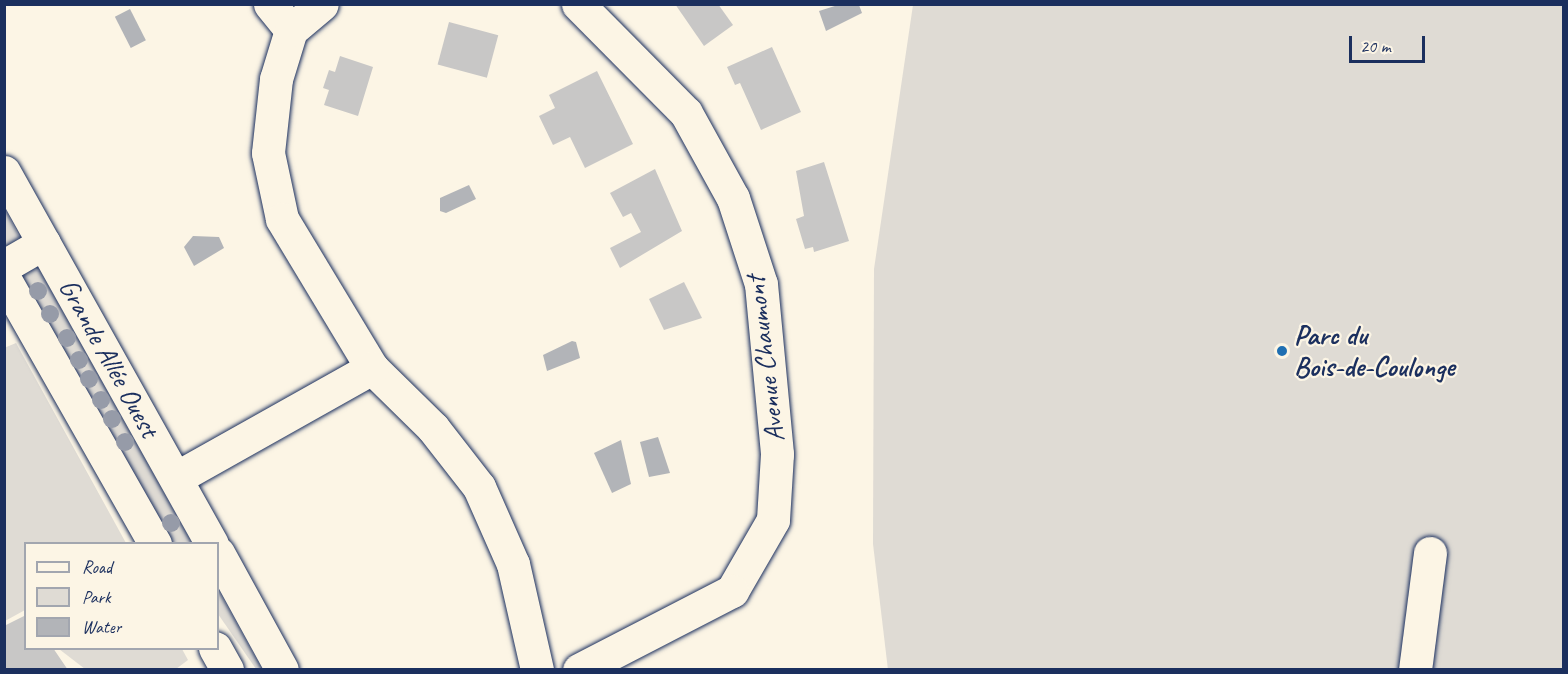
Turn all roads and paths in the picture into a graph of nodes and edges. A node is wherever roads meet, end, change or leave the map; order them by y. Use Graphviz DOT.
graph roads {
  1 [pos="270,4"];
  2 [pos="322,4"];
  3 [pos="578,4"];
  4 [pos="291,30"];
  5 [pos="4,172"];
  6 [pos="44,243"];
  7 [pos="4,266"];
  8 [pos="4,278"];
  9 [pos="372,369"];
  10 [pos="176,478"];
  11 [pos="154,542"];
  12 [pos="211,542"];
  13 [pos="1430,552"];
  14 [pos="219,555"];
  15 [pos="216,650"];
  16 [pos="227,669"];
  17 [pos="282,669"];
  18 [pos="537,669"];
  19 [pos="579,669"];
  20 [pos="1415,669"];
  1 -- 4 [label="street"];
  2 -- 4 [label="street"];
  3 -- 19 [label="street, Avenue Chaumont"];
  4 -- 9 [label="street"];
  5 -- 6 [label="street, Grande Allée Ouest"];
  6 -- 7 [label="street"];
  6 -- 10 [label="street, Grande Allée Ouest"];
  8 -- 11 [label="street, Grande Allée Ouest"];
  9 -- 10 [label="street"];
  9 -- 18 [label="street"];
  10 -- 12 [label="street, Grande Allée Ouest"];
  13 -- 20 [label="street"];
  14 -- 17 [label="street"];
  15 -- 16 [label="street"];
}
